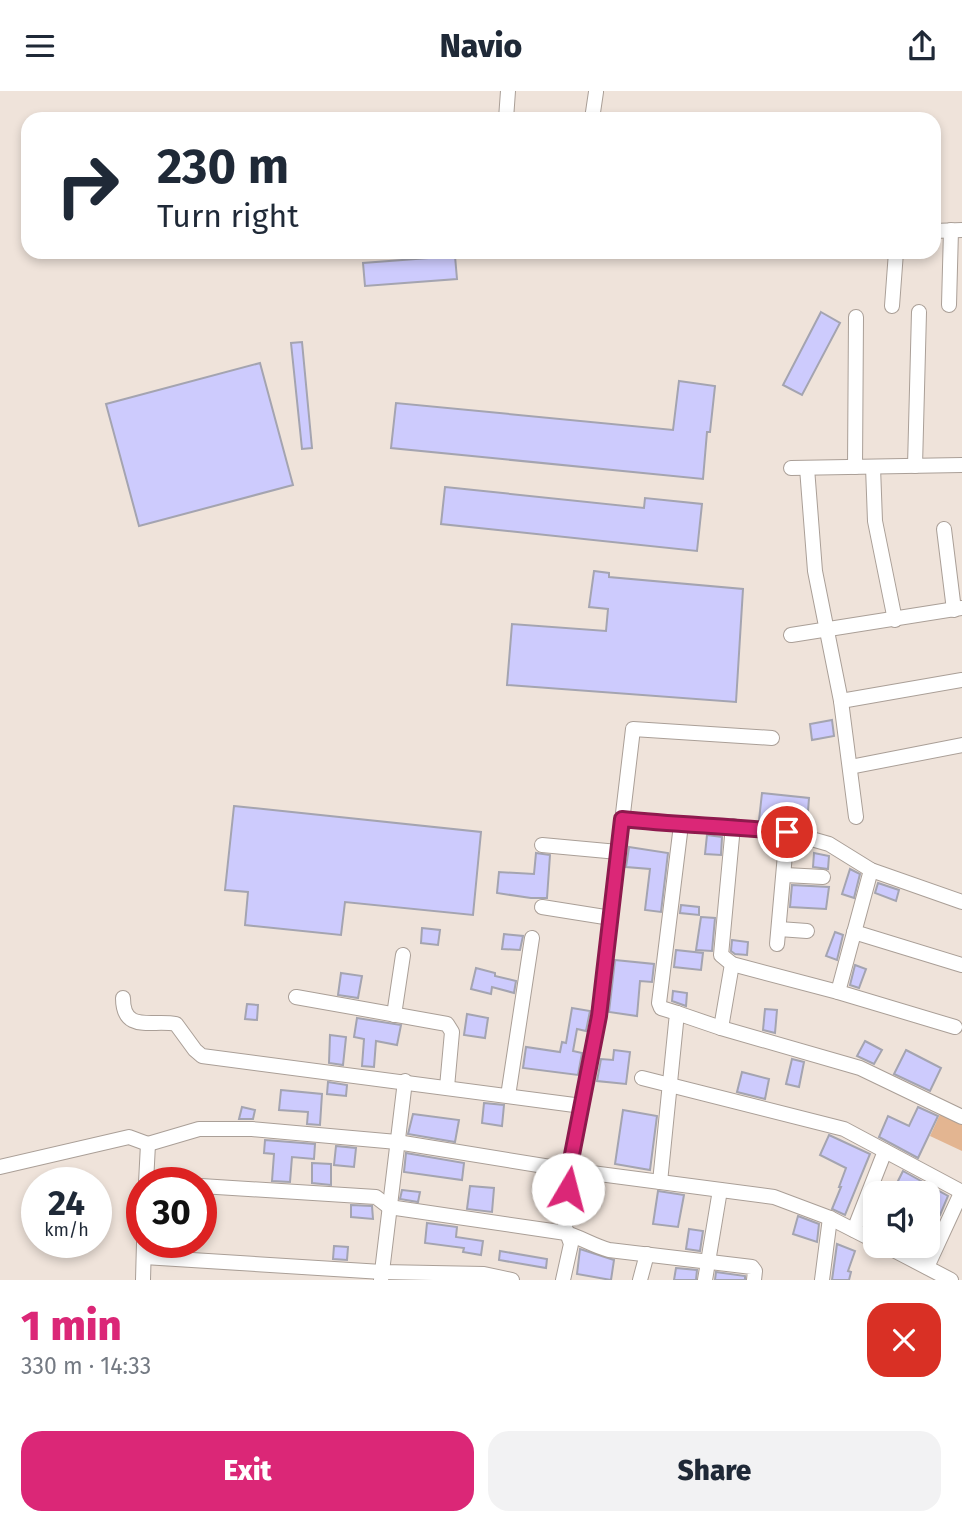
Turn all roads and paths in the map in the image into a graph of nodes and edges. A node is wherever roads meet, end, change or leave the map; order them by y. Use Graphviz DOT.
graph roads {
  1 [pos="508,91"];
  2 [pos="596,92"];
  3 [pos="506,112"];
  4 [pos="593,112"];
  5 [pos="956,230"];
  6 [pos="895,259"];
  7 [pos="949,305"];
  8 [pos="892,306"];
  9 [pos="919,312"];
  10 [pos="856,317"];
  11 [pos="962,465"];
  12 [pos="915,466"];
  13 [pos="855,467"];
  14 [pos="873,467"];
  15 [pos="791,468"];
  16 [pos="807,468"];
  17 [pos="944,529"];
  18 [pos="958,609"];
  19 [pos="895,620"];
  20 [pos="827,630"];
  21 [pos="791,635"];
  22 [pos="962,680"];
  23 [pos="841,701"];
  24 [pos="772,738"];
  25 [pos="962,745"];
  26 [pos="850,767"];
  27 [pos="856,817"];
  28 [pos="622,819"];
  29 [pos="681,825"];
  30 [pos="733,826"];
  31 [pos="787,832"];
  32 [pos="542,845"];
  33 [pos="618,852"];
  34 [pos="871,870"];
  35 [pos="785,876"];
  36 [pos="823,877"];
  37 [pos="962,902"];
  38 [pos="542,907"];
  39 [pos="611,918"];
  40 [pos="779,929"];
  41 [pos="807,931"];
  42 [pos="854,932"];
  43 [pos="532,938"];
  44 [pos="777,944"];
  45 [pos="403,955"];
  46 [pos="732,964"];
  47 [pos="962,964"];
  48 [pos="838,992"];
  49 [pos="296,997"];
  50 [pos="123,998"];
  51 [pos="677,1013"];
  52 [pos="394,1014"];
  53 [pos="955,1027"];
  54 [pos="721,1028"];
  55 [pos="642,1078"];
  56 [pos="405,1081"];
  57 [pos="671,1084"];
  58 [pos="447,1087"];
  59 [pos="508,1096"];
  60 [pos="582,1106"];
  61 [pos="962,1117"];
  62 [pos="397,1142"];
  63 [pos="148,1144"];
  64 [pos="885,1151"];
  65 [pos="0,1167"];
  66 [pos="147,1167"];
  67 [pos="569,1170"];
  68 [pos="660,1182"];
  69 [pos="217,1187"];
  70 [pos="720,1190"];
  71 [pos="962,1192"];
  72 [pos="389,1207"];
  73 [pos="830,1219"];
  74 [pos="854,1230"];
  75 [pos="566,1233"];
  76 [pos="863,1235"];
  77 [pos="647,1254"];
  78 [pos="144,1258"];
  79 [pos="217,1258"];
  80 [pos="911,1258"];
  81 [pos="708,1261"];
  82 [pos="927,1266"];
  83 [pos="382,1276"];
  84 [pos="143,1280"];
  85 [pos="512,1280"];
  86 [pos="563,1280"];
  87 [pos="640,1280"];
  88 [pos="705,1280"];
  89 [pos="754,1280"];
  90 [pos="822,1280"];
  91 [pos="951,1280"];
  1 -- 3 [label="street"];
  2 -- 4 [label="street"];
  5 -- 7 [label="street"];
  6 -- 8 [label="street"];
  9 -- 12 [label="street"];
  10 -- 13 [label="street"];
  11 -- 12 [label="street"];
  12 -- 14 [label="street"];
  13 -- 14 [label="street"];
  13 -- 16 [label="street"];
  14 -- 19 [label="street"];
  15 -- 16 [label="street"];
  16 -- 20 [label="street"];
  17 -- 18 [label="street"];
  18 -- 19 [label="street"];
  19 -- 20 [label="street"];
  20 -- 21 [label="street"];
  20 -- 23 [label="street"];
  22 -- 23 [label="street"];
  23 -- 26 [label="street"];
  24 -- 28 [label="street"];
  25 -- 26 [label="street"];
  26 -- 27 [label="street"];
  28 -- 29 [label="street"];
  28 -- 33 [label="street"];
  29 -- 30 [label="street"];
  29 -- 51 [label="street"];
  30 -- 31 [label="street"];
  30 -- 46 [label="street"];
  31 -- 34 [label="street"];
  31 -- 35 [label="street"];
  32 -- 33 [label="street"];
  33 -- 39 [label="street"];
  34 -- 37 [label="street"];
  34 -- 42 [label="street"];
  35 -- 36 [label="street"];
  35 -- 40 [label="street"];
  38 -- 39 [label="street"];
  39 -- 60 [label="street"];
  40 -- 41 [label="street"];
  40 -- 44 [label="street"];
  42 -- 47 [label="street"];
  42 -- 48 [label="street"];
  43 -- 59 [label="street"];
  45 -- 52 [label="street"];
  46 -- 48 [label="street"];
  46 -- 54 [label="street"];
  48 -- 53 [label="street"];
  49 -- 52 [label="street"];
  50 -- 56 [label="street"];
  51 -- 54 [label="street"];
  51 -- 57 [label="street"];
  52 -- 58 [label="street"];
  54 -- 61 [label="street"];
  55 -- 57 [label="street"];
  56 -- 58 [label="street"];
  56 -- 62 [label="street"];
  57 -- 64 [label="street"];
  57 -- 68 [label="street"];
  58 -- 59 [label="street"];
  59 -- 60 [label="street"];
  60 -- 67 [label="street"];
  62 -- 63 [label="street"];
  62 -- 67 [label="street"];
  62 -- 72 [label="street"];
  63 -- 65 [label="street"];
  63 -- 66 [label="street"];
  64 -- 71 [label="street"];
  64 -- 74 [label="street"];
  67 -- 68 [label="street"];
  67 -- 75 [label="street"];
  68 -- 70 [label="street"];
  69 -- 72 [label="street"];
  70 -- 73 [label="street"];
  70 -- 81 [label="street"];
  71 -- 82 [label="street"];
  72 -- 75 [label="street"];
  72 -- 83 [label="street"];
  73 -- 74 [label="street"];
  73 -- 90 [label="street"];
  74 -- 76 [label="street"];
  75 -- 77 [label="street"];
  75 -- 86 [label="street"];
  77 -- 81 [label="street"];
  77 -- 87 [label="street"];
  78 -- 84 [label="street"];
  79 -- 83 [label="street"];
  80 -- 82 [label="street"];
  81 -- 88 [label="street"];
  81 -- 89 [label="street"];
  82 -- 91 [label="street"];
  83 -- 85 [label="street"];
}
